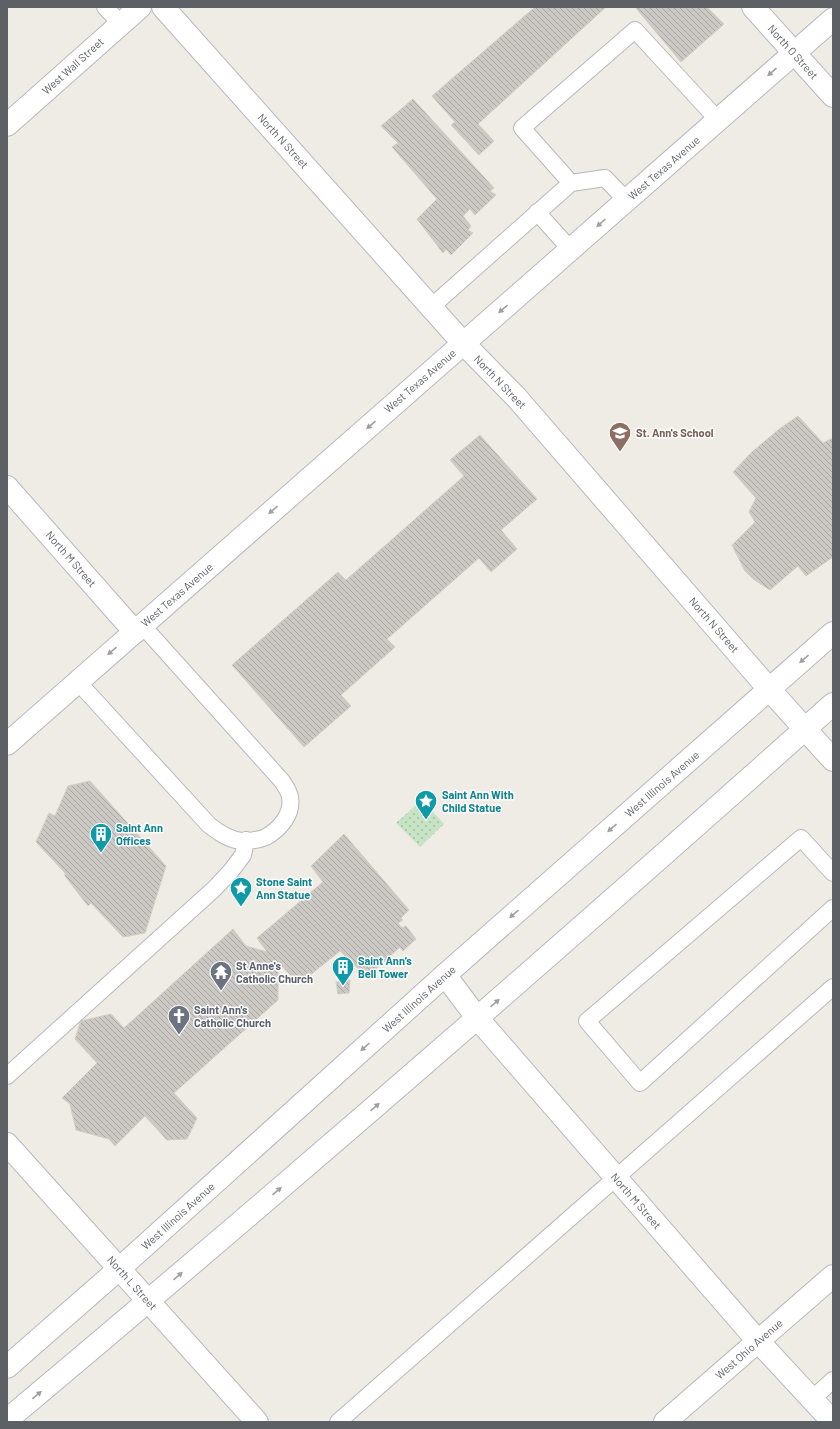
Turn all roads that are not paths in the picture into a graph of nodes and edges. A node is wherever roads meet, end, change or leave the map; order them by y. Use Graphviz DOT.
graph roads {
  1 [pos="105,7"];
  2 [pos="140,7"];
  3 [pos="163,7"];
  4 [pos="753,7"];
  5 [pos="833,19"];
  6 [pos="120,24"];
  7 [pos="794,53"];
  8 [pos="833,96"];
  9 [pos="718,120"];
  10 [pos="7,125"];
  11 [pos="571,183"];
  12 [pos="626,200"];
  13 [pos="537,212"];
  14 [pos="571,250"];
  15 [pos="431,307"];
  16 [pos="463,343"];
  17 [pos="7,487"];
  18 [pos="139,628"];
  19 [pos="833,633"];
  20 [pos="78,682"];
  21 [pos="769,690"];
  22 [pos="833,704"];
  23 [pos="806,729"];
  24 [pos="7,744"];
  25 [pos="833,760"];
  26 [pos="246,840"];
  27 [pos="833,873"];
  28 [pos="833,908"];
  29 [pos="445,975"];
  30 [pos="833,987"];
  31 [pos="478,1019"];
  32 [pos="7,1076"];
  33 [pos="7,1144"];
  34 [pos="616,1178"];
  35 [pos="119,1269"];
  36 [pos="833,1276"];
  37 [pos="149,1302"];
  38 [pos="758,1341"];
  39 [pos="7,1367"];
  40 [pos="833,1380"];
  41 [pos="812,1399"];
  42 [pos="7,1420"];
  43 [pos="257,1422"];
  44 [pos="338,1422"];
  45 [pos="665,1422"];
  46 [pos="833,1422"];
  1 -- 6 [label="lane"];
  2 -- 6 [label="main road, West Wall Street"];
  3 -- 15 [label="main road, North N Street"];
  4 -- 7 [label="main road, North O Street"];
  5 -- 7 [label="main road, West Texas Avenue"];
  6 -- 10 [label="main road, West Wall Street"];
  7 -- 8 [label="main road, North O Street"];
  7 -- 9 [label="main road, West Texas Avenue, one-way"];
  9 -- 11 [label="lane"];
  9 -- 12 [label="main road, West Texas Avenue"];
  11 -- 12 [label="lane"];
  11 -- 13 [label="lane"];
  12 -- 14 [label="main road, West Texas Avenue, one-way"];
  13 -- 14 [label="lane"];
  13 -- 15 [label="lane"];
  14 -- 16 [label="main road, West Texas Avenue, one-way"];
  15 -- 16 [label="main road, North N Street"];
  16 -- 18 [label="main road, West Texas Avenue, one-way"];
  16 -- 21 [label="main road, North N Street"];
  17 -- 18 [label="main road, North M Street"];
  18 -- 20 [label="main road, West Texas Avenue, one-way"];
  18 -- 26 [label="lane"];
  19 -- 21 [label="main road, West Illinois Avenue, one-way"];
  20 -- 24 [label="main road, West Texas Avenue"];
  20 -- 26 [label="lane"];
  21 -- 23 [label="main road, North N Street"];
  21 -- 29 [label="main road, West Illinois Avenue, one-way"];
  22 -- 23 [label="main road"];
  23 -- 25 [label="main road, North N Street"];
  31 -- 23 [label="main road, one-way"];
  26 -- 32 [label="lane"];
  27 -- 28 [label="lane"];
  29 -- 31 [label="main road, North M Street"];
  29 -- 35 [label="main road, West Illinois Avenue, one-way"];
  30 -- 34 [label="lane"];
  31 -- 34 [label="main road, North M Street"];
  37 -- 31 [label="main road, one-way"];
  33 -- 35 [label="main road, North L Street"];
  34 -- 38 [label="main road, North M Street"];
  34 -- 44 [label="lane"];
  35 -- 37 [label="main road, North L Street"];
  35 -- 39 [label="main road, West Illinois Avenue"];
  36 -- 38 [label="main road, West Ohio Avenue"];
  42 -- 37 [label="main road, one-way"];
  37 -- 43 [label="main road, North L Street"];
  38 -- 41 [label="main road, North M Street"];
  38 -- 45 [label="main road, West Ohio Avenue"];
  40 -- 41 [label="lane"];
  41 -- 46 [label="main road, North M Street"];
}
